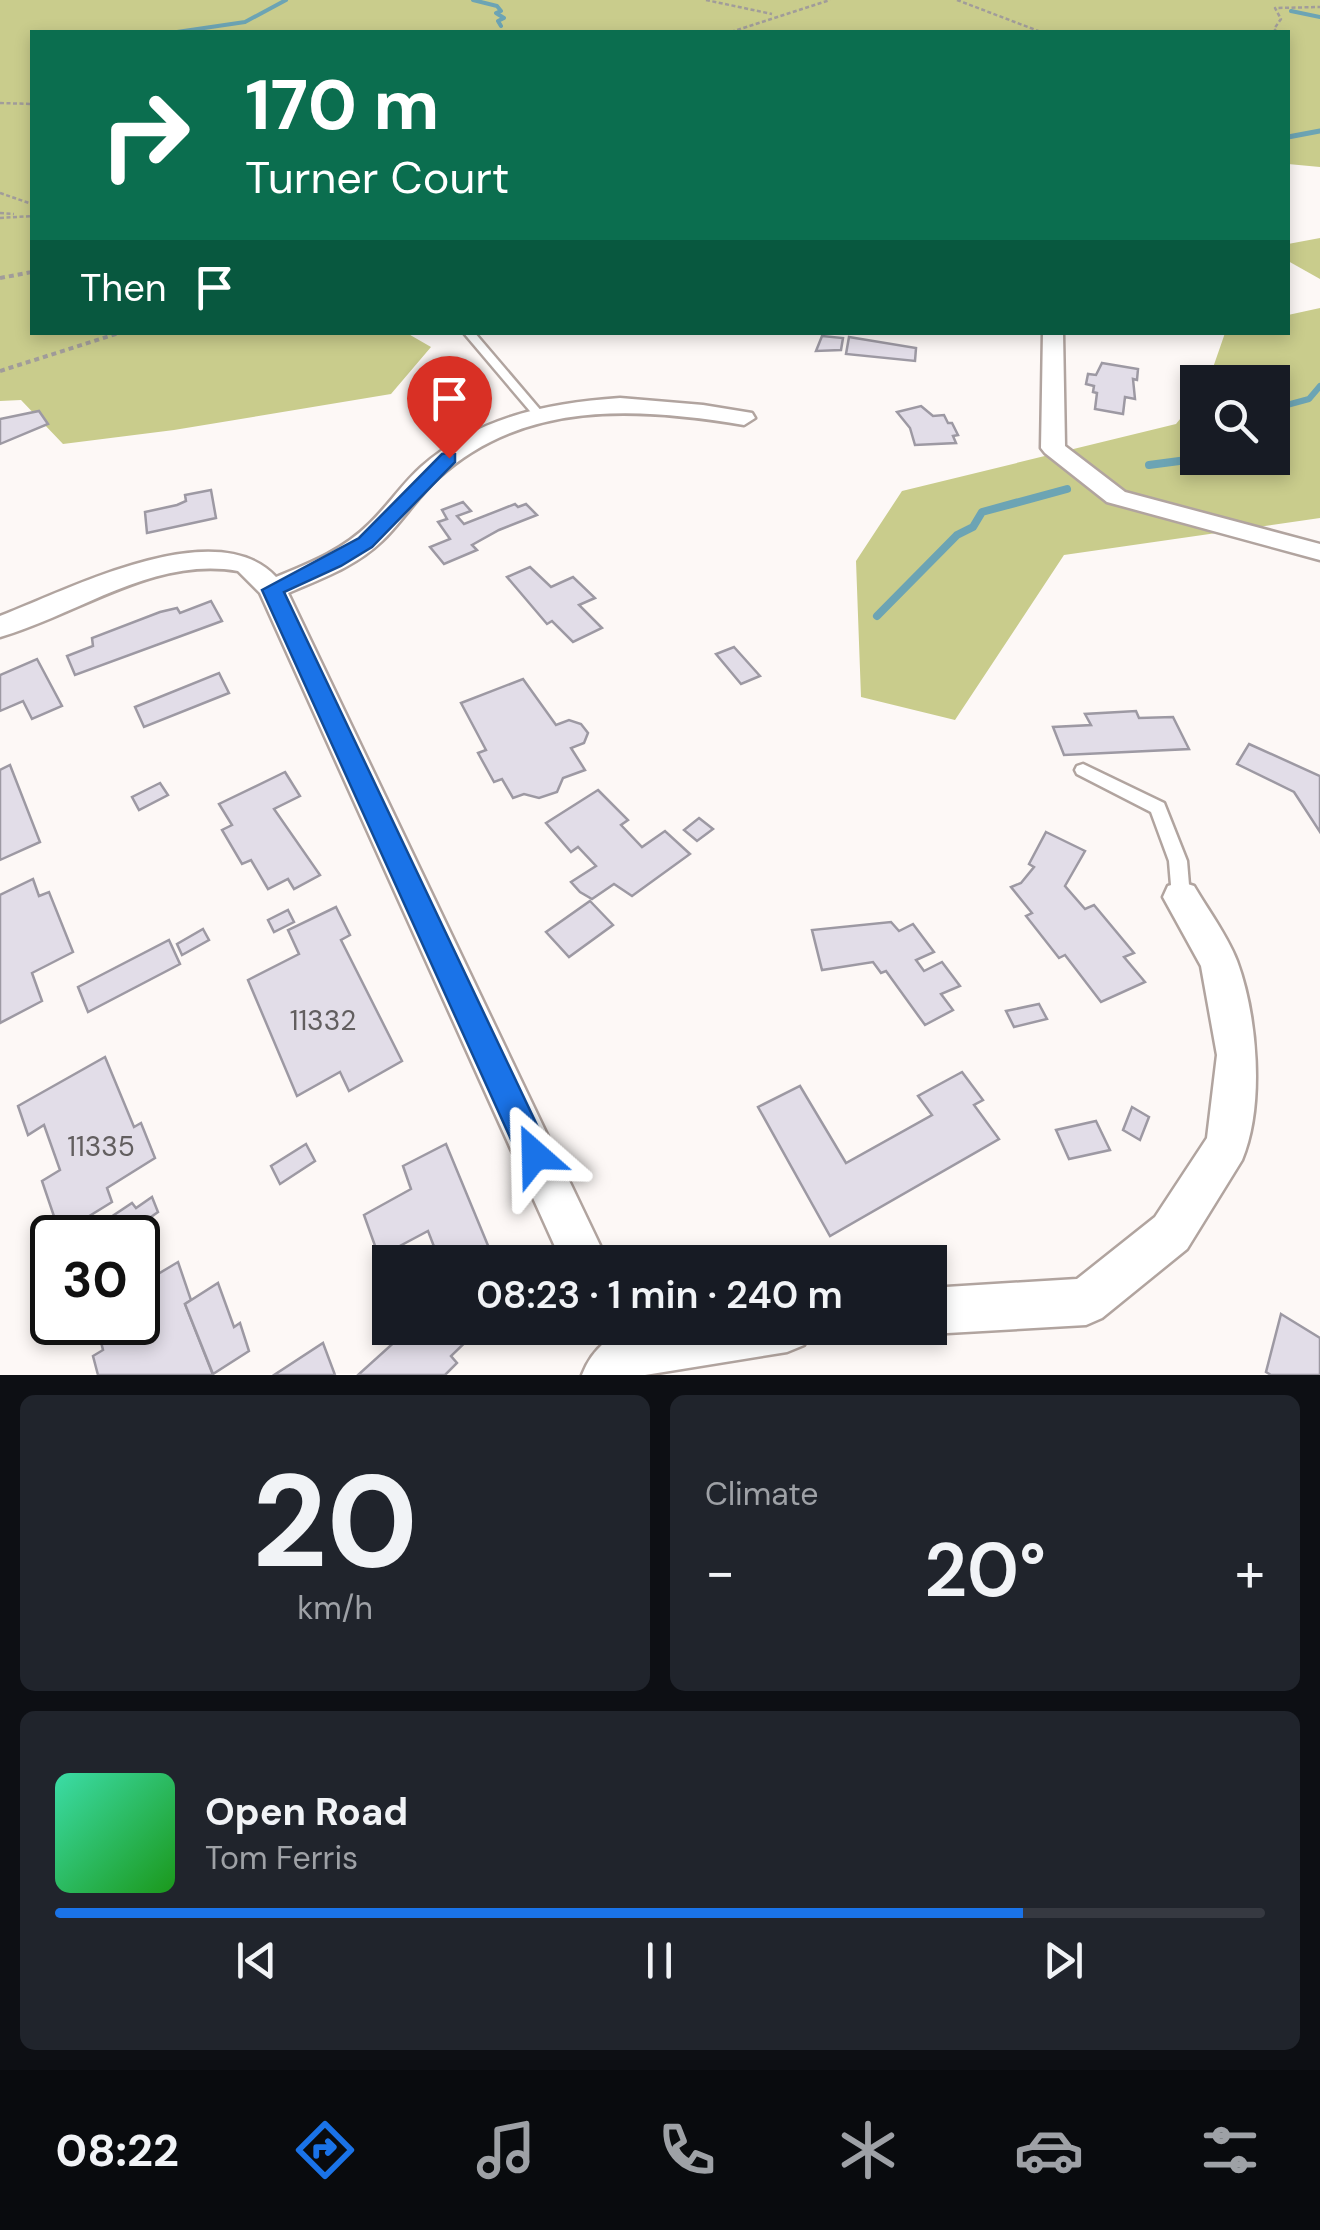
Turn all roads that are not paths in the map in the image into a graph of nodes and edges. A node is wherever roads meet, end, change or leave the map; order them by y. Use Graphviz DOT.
graph roads {
  1 [pos="471,335"];
  2 [pos="1053,335"];
  3 [pos="540,415"];
  4 [pos="744,418"];
  5 [pos="1320,552"];
  6 [pos="272,590"];
  7 [pos="0,627"];
  8 [pos="1083,770"];
  9 [pos="1181,897"];
  10 [pos="577,1245"];
  11 [pos="947,1310"];
  12 [pos="666,1345"];
  13 [pos="616,1352"];
  1 -- 3 [label="lane"];
  2 -- 5 [label="street"];
  3 -- 4 [label="street"];
  3 -- 6 [label="street"];
  6 -- 7 [label="street"];
  6 -- 10 [label="street"];
  8 -- 9 [label="lane"];
  9 -- 11 [label="street"];
  12 -- 13 [label="street"];
}
